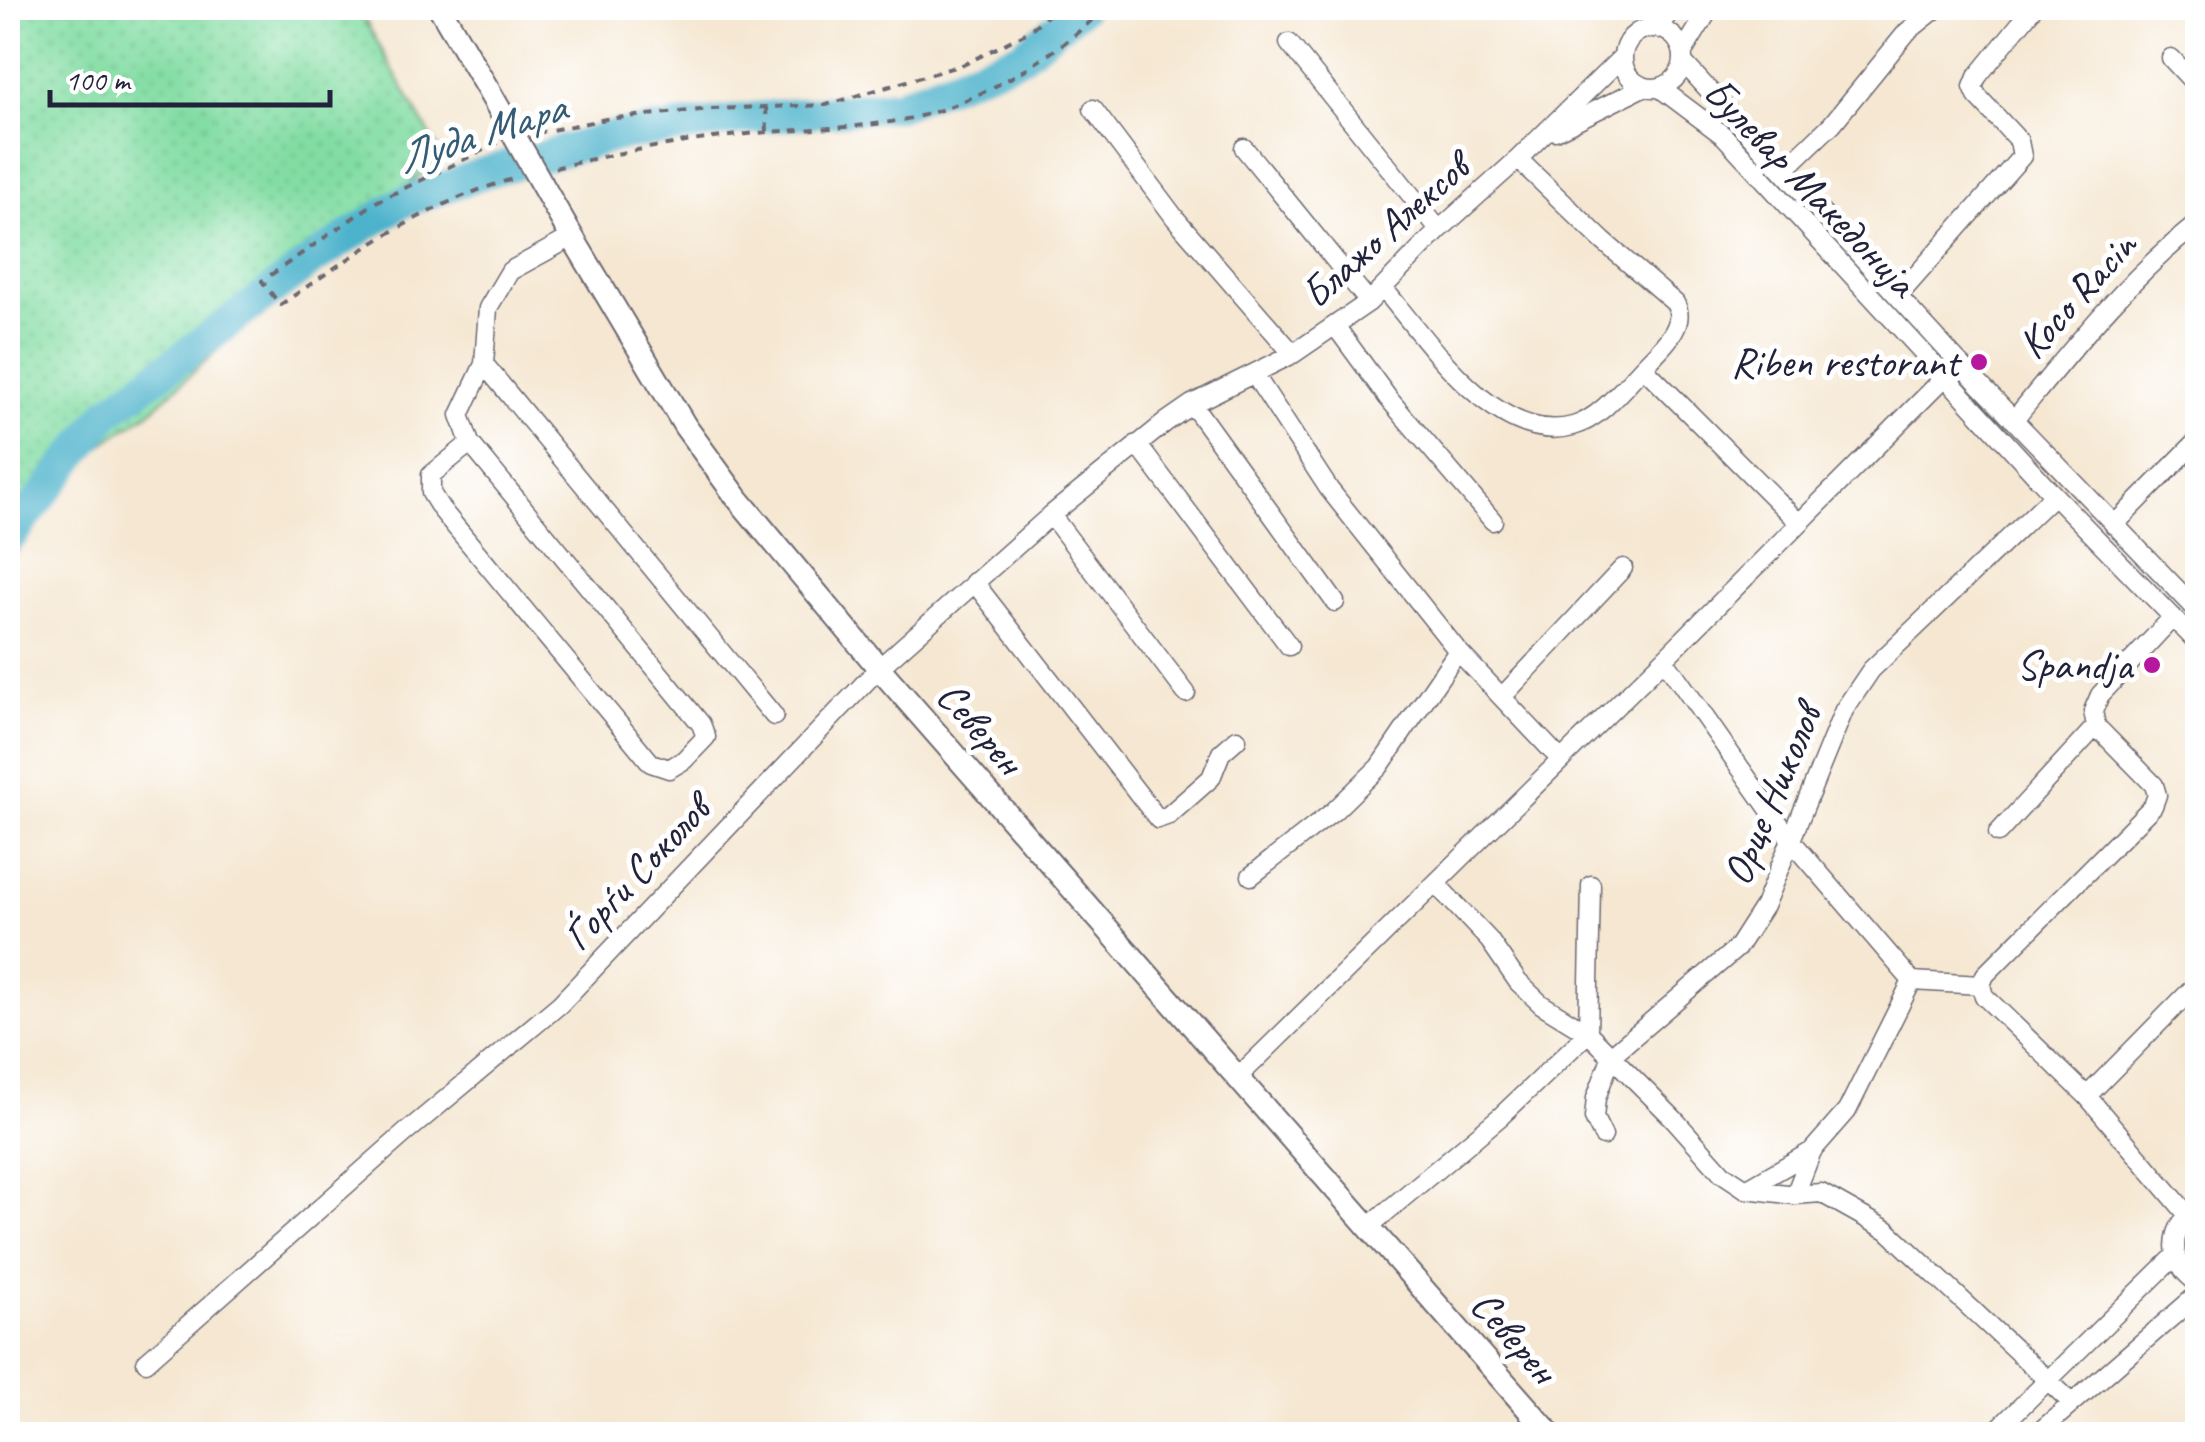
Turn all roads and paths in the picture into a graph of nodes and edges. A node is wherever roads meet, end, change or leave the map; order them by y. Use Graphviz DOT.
graph roads {
  1 [pos="440,8"];
  2 [pos="1057,8"];
  3 [pos="1104,8"];
  4 [pos="1675,8"];
  5 [pos="1710,8"];
  6 [pos="1937,8"];
  7 [pos="2034,8"];
  8 [pos="1656,27"];
  9 [pos="1289,43"];
  10 [pos="1622,57"];
  11 [pos="1683,57"];
  12 [pos="2172,58"];
  13 [pos="1651,88"];
  14 [pos="2198,88"];
  15 [pos="766,108"];
  16 [pos="1093,110"];
  17 [pos="766,132"];
  18 [pos="522,136"];
  19 [pos="505,140"];
  20 [pos="1536,140"];
  21 [pos="1244,148"];
  22 [pos="1518,160"];
  23 [pos="542,171"];
  24 [pos="1783,171"];
  25 [pos="522,176"];
  26 [pos="2198,223"];
  27 [pos="1439,230"];
  28 [pos="568,231"];
  29 [pos="1383,288"];
  30 [pos="1898,296"];
  31 [pos="1369,302"];
  32 [pos="1336,327"];
  33 [pos="1293,354"];
  34 [pos="484,364"];
  35 [pos="1643,367"];
  36 [pos="1952,370"];
  37 [pos="1254,374"];
  38 [pos="1192,404"];
  39 [pos="2014,420"];
  40 [pos="1166,422"];
  41 [pos="2198,440"];
  42 [pos="470,442"];
  43 [pos="1137,444"];
  44 [pos="2054,495"];
  45 [pos="1051,515"];
  46 [pos="1493,521"];
  47 [pos="1798,522"];
  48 [pos="2114,525"];
  49 [pos="1623,568"];
  50 [pos="974,582"];
  51 [pos="1334,602"];
  52 [pos="2198,612"];
  53 [pos="2174,617"];
  54 [pos="2198,642"];
  55 [pos="1289,646"];
  56 [pos="1458,650"];
  57 [pos="1664,660"];
  58 [pos="879,668"];
  59 [pos="1186,693"];
  60 [pos="1502,696"];
  61 [pos="774,716"];
  62 [pos="2096,726"];
  63 [pos="1237,739"];
  64 [pos="1561,760"];
  65 [pos="1998,832"];
  66 [pos="1790,839"];
  67 [pos="1251,876"];
  68 [pos="1436,884"];
  69 [pos="1591,885"];
  70 [pos="1912,980"];
  71 [pos="2198,982"];
  72 [pos="1981,985"];
  73 [pos="1588,1034"];
  74 [pos="1612,1055"];
  75 [pos="1236,1078"];
  76 [pos="2087,1096"];
  77 [pos="1602,1136"];
  78 [pos="1812,1150"];
  79 [pos="1746,1190"];
  80 [pos="1795,1195"];
  81 [pos="2192,1210"];
  82 [pos="1368,1227"];
  83 [pos="2175,1256"];
  84 [pos="2198,1283"];
  85 [pos="2198,1294"];
  86 [pos="146,1362"];
  87 [pos="2050,1380"];
  88 [pos="2070,1402"];
  89 [pos="1550,1434"];
  90 [pos="1994,1434"];
  91 [pos="2037,1434"];
  1 -- 28 [label="main road, Северен, bridge"];
  2 -- 15 [label="path"];
  3 -- 17 [label="path"];
  4 -- 8 [label="street"];
  5 -- 11 [label="street"];
  6 -- 24 [label="street"];
  7 -- 30 [label="street"];
  8 -- 10 [label="street"];
  8 -- 11 [label="street"];
  9 -- 27 [label="street"];
  10 -- 13 [label="street"];
  10 -- 20 [label="street, Блажо Алексов"];
  11 -- 13 [label="street"];
  11 -- 24 [label="street, Булевар Македонија"];
  12 -- 14 [label="street"];
  13 -- 20 [label="street, Блажо Алексов"];
  13 -- 36 [label="street, Булевар Македонија"];
  15 -- 17 [label="path"];
  15 -- 18 [label="path"];
  16 -- 33 [label="street"];
  17 -- 23 [label="path"];
  19 -- 25 [label="path"];
  20 -- 22 [label="street, Блажо Алексов"];
  21 -- 31 [label="street"];
  22 -- 27 [label="street, Блажо Алексов"];
  22 -- 35 [label="street"];
  24 -- 30 [label="street, Булевар Македонија"];
  26 -- 39 [label="street, Koco Racin"];
  27 -- 29 [label="street, Блажо Алексов"];
  28 -- 34 [label="street"];
  28 -- 58 [label="main road, Северен"];
  29 -- 31 [label="street, Блажо Алексов"];
  29 -- 35 [label="street"];
  30 -- 36 [label="street, Булевар Македонија"];
  31 -- 32 [label="street, Блажо Алексов"];
  32 -- 33 [label="street, Блажо Алексов"];
  32 -- 46 [label="street"];
  33 -- 37 [label="street, Блажо Алексов"];
  34 -- 42 [label="street"];
  34 -- 61 [label="street"];
  35 -- 47 [label="street"];
  36 -- 39 [label="street, Булевар Македонија"];
  36 -- 44 [label="street, Булевар Македонија"];
  36 -- 47 [label="street"];
  37 -- 38 [label="street, Блажо Алексов"];
  37 -- 56 [label="street"];
  38 -- 40 [label="street, Блажо Алексов"];
  38 -- 51 [label="street"];
  39 -- 48 [label="street, Булевар Македонија"];
  40 -- 43 [label="street, Ѓорѓи Соколов"];
  41 -- 48 [label="street"];
  42 -- 42 [label="street"];
  43 -- 45 [label="street, Ѓорѓи Соколов"];
  43 -- 55 [label="street"];
  44 -- 53 [label="street, Булевар Македонија"];
  44 -- 66 [label="street, Орце Николов"];
  45 -- 50 [label="street, Ѓорѓи Соколов"];
  45 -- 59 [label="street"];
  47 -- 57 [label="street"];
  48 -- 52 [label="street, Булевар Македонија"];
  49 -- 60 [label="street"];
  50 -- 58 [label="street, Ѓорѓи Соколов"];
  50 -- 63 [label="street"];
  53 -- 54 [label="street, Булевар Македонија"];
  53 -- 62 [label="street"];
  56 -- 60 [label="street"];
  56 -- 67 [label="street"];
  57 -- 64 [label="street"];
  57 -- 66 [label="street"];
  58 -- 75 [label="main road, Северен"];
  58 -- 86 [label="street, Ѓорѓи Соколов"];
  60 -- 64 [label="street"];
  62 -- 65 [label="street"];
  62 -- 72 [label="street"];
  64 -- 68 [label="street"];
  66 -- 70 [label="street"];
  66 -- 74 [label="street, Орце Николов"];
  68 -- 73 [label="street"];
  68 -- 75 [label="street"];
  69 -- 73 [label="street"];
  70 -- 72 [label="street"];
  70 -- 78 [label="street"];
  71 -- 76 [label="street"];
  72 -- 76 [label="street"];
  73 -- 74 [label="street"];
  73 -- 82 [label="street"];
  74 -- 77 [label="street"];
  74 -- 79 [label="street"];
  75 -- 82 [label="main road, Северен"];
  76 -- 81 [label="street"];
  78 -- 79 [label="street"];
  78 -- 80 [label="street"];
  79 -- 80 [label="street"];
  80 -- 87 [label="street"];
  81 -- 83 [label="street"];
  82 -- 89 [label="main road, Северен"];
  83 -- 84 [label="street"];
  83 -- 87 [label="street"];
  85 -- 88 [label="street"];
  87 -- 88 [label="street"];
  87 -- 90 [label="street"];
  88 -- 91 [label="street"];
}
